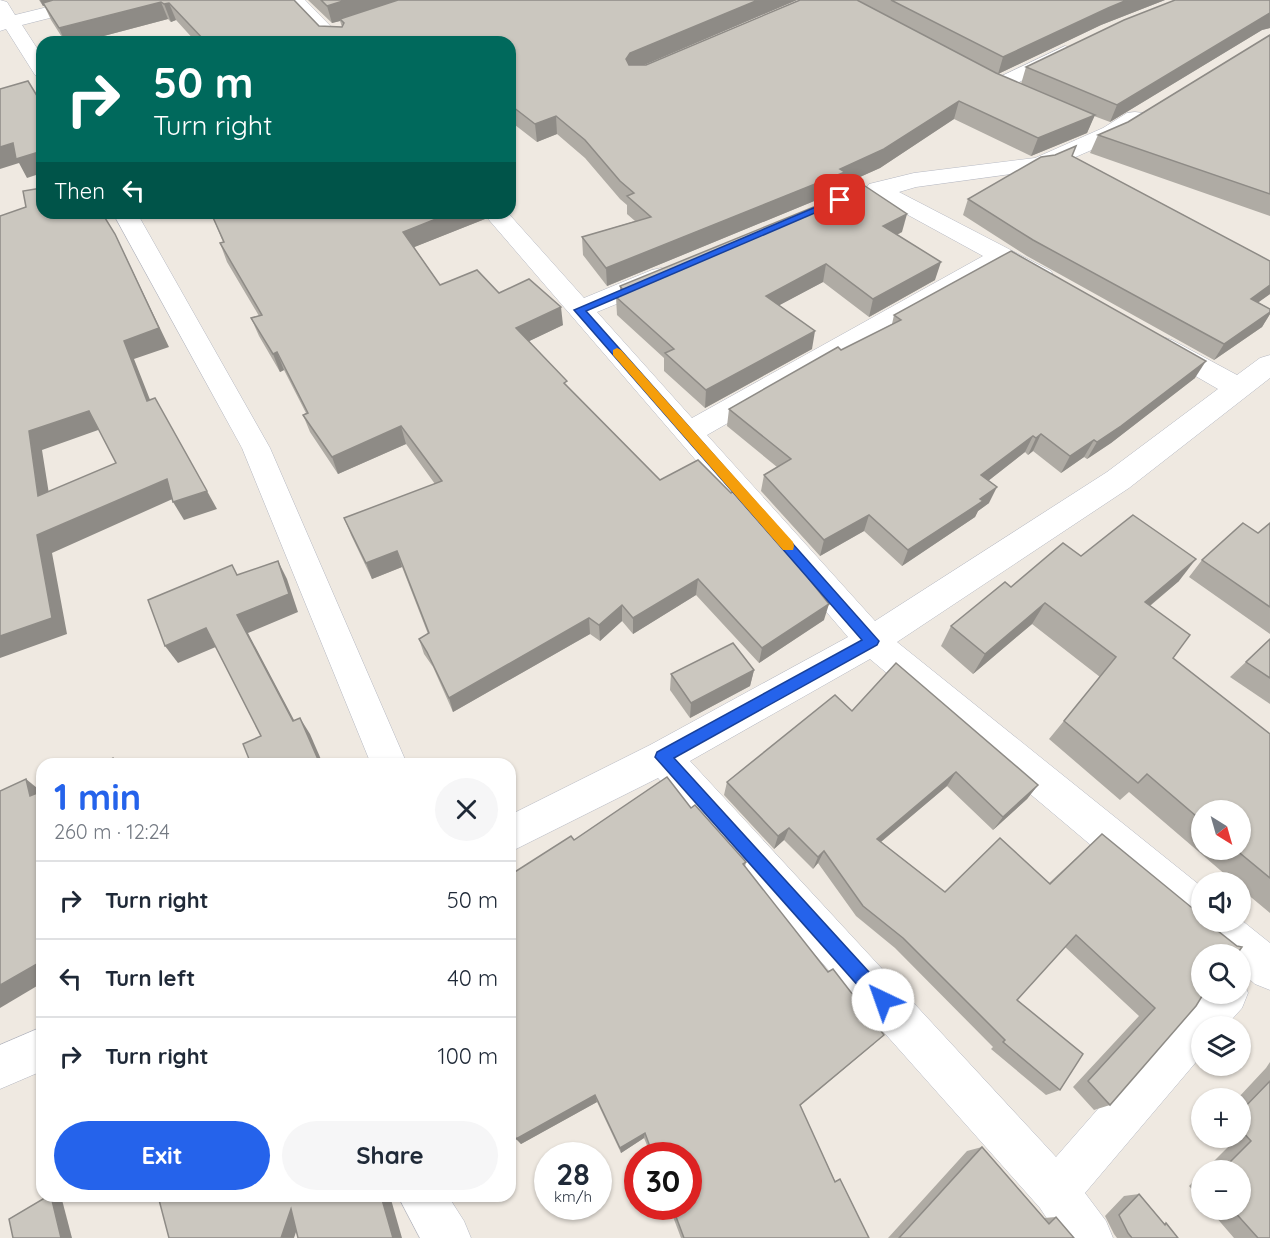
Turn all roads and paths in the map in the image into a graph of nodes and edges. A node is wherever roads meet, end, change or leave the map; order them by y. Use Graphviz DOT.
graph roads {
  1 [pos="98,0"];
  2 [pos="295,0"];
  3 [pos="0,6"];
  4 [pos="6,24"];
  5 [pos="350,26"];
  6 [pos="329,36"];
  7 [pos="334,36"];
  8 [pos="1079,46"];
  9 [pos="36,63"];
  10 [pos="978,74"];
  11 [pos="998,85"];
  12 [pos="1018,93"];
  13 [pos="1150,109"];
  14 [pos="877,189"];
  15 [pos="808,214"];
  16 [pos="128,219"];
  17 [pos="500,219"];
  18 [pos="1003,255"];
  19 [pos="677,269"];
  20 [pos="1064,290"];
  21 [pos="579,310"];
  22 [pos="1146,336"];
  23 [pos="1270,364"];
  24 [pos="1238,388"];
  25 [pos="688,433"];
  26 [pos="872,641"];
  27 [pos="663,757"];
  28 [pos="386,758"];
  29 [pos="516,831"];
  30 [pos="1191,904"];
  31 [pos="1224,932"];
  32 [pos="1259,962"];
  33 [pos="1218,1004"];
  34 [pos="36,1052"];
  35 [pos="0,1067"];
  36 [pos="1056,1192"];
  37 [pos="424,1202"];
  38 [pos="447,1238"];
  39 [pos="1089,1238"];
  1 -- 4 [label="street"];
  2 -- 6 [label="street"];
  3 -- 4 [label="street"];
  4 -- 9 [label="street"];
  5 -- 7 [label="street"];
  8 -- 11 [label="street"];
  10 -- 11 [label="street"];
  11 -- 12 [label="street"];
  13 -- 14 [label="street"];
  14 -- 15 [label="street"];
  14 -- 18 [label="street"];
  16 -- 28 [label="street"];
  17 -- 21 [label="street"];
  18 -- 20 [label="street"];
  18 -- 25 [label="street"];
  19 -- 21 [label="street"];
  21 -- 25 [label="street"];
  22 -- 24 [label="street"];
  23 -- 24 [label="street"];
  24 -- 26 [label="street"];
  25 -- 26 [label="street"];
  26 -- 27 [label="street"];
  26 -- 30 [label="street"];
  27 -- 29 [label="street"];
  27 -- 36 [label="street"];
  31 -- 32 [label="street"];
  33 -- 36 [label="street"];
  34 -- 35 [label="street"];
  36 -- 39 [label="street"];
  37 -- 38 [label="street"];
}
